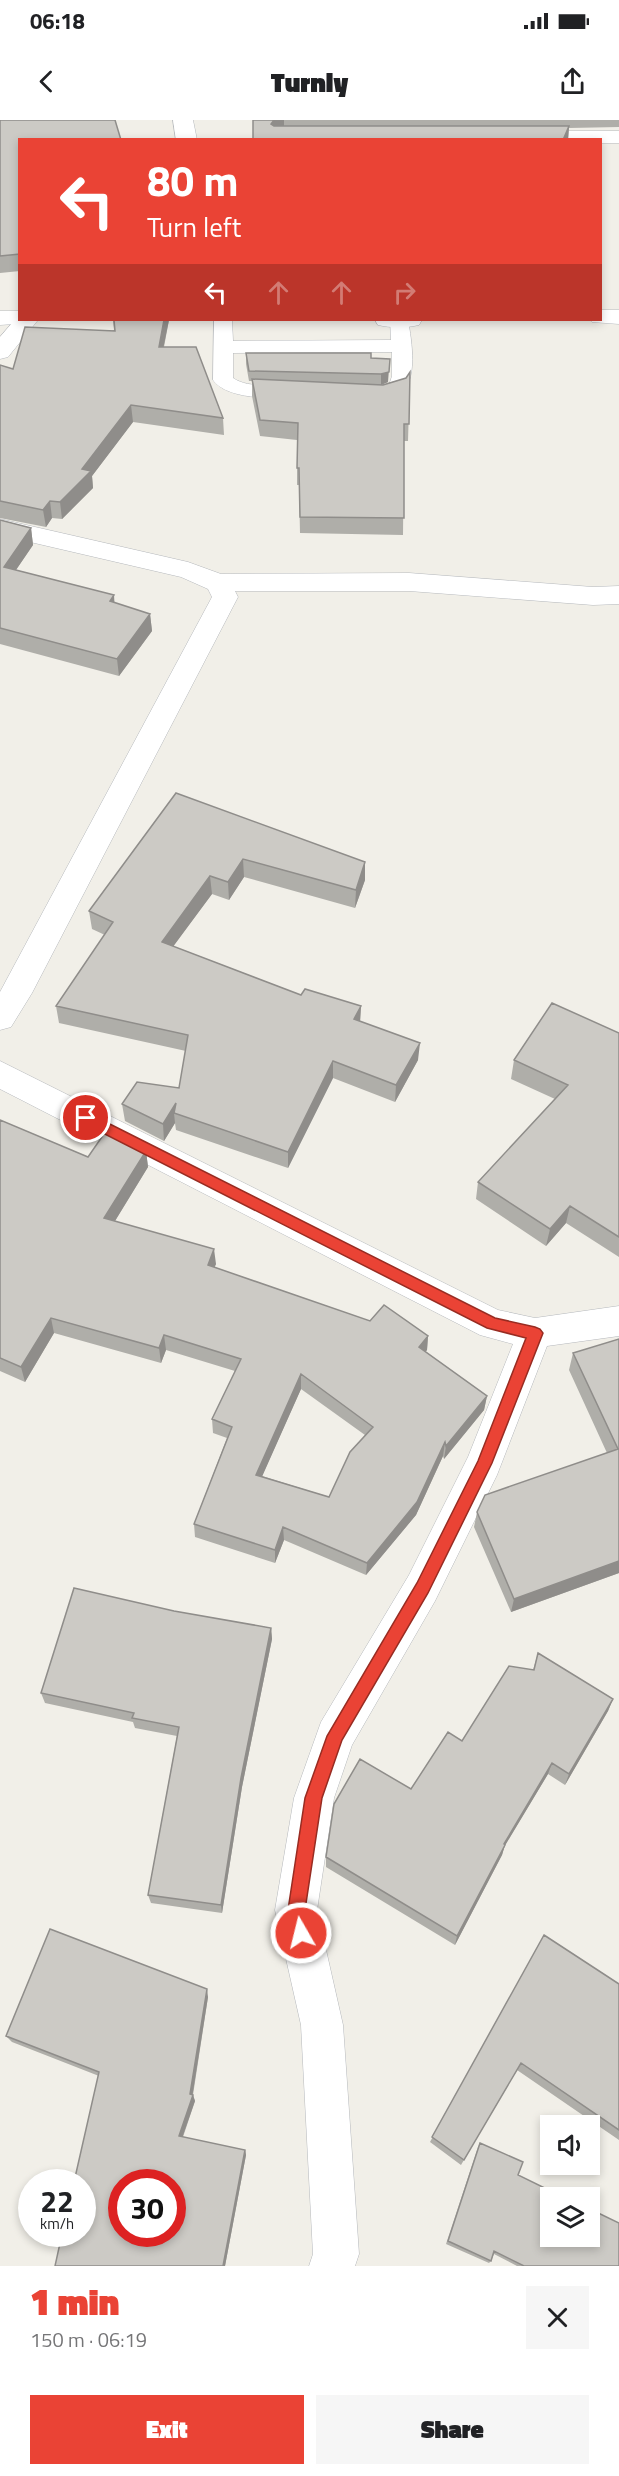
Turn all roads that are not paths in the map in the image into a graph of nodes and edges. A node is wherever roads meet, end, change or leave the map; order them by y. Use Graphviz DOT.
graph roads {
  1 [pos="183,120"];
  2 [pos="504,136"];
  3 [pos="619,137"];
  4 [pos="187,138"];
  5 [pos="602,317"];
  6 [pos="619,317"];
  7 [pos="0,318"];
  8 [pos="18,318"];
  9 [pos="26,321"];
  10 [pos="223,321"];
  11 [pos="399,321"];
  12 [pos="400,346"];
  13 [pos="222,347"];
  14 [pos="0,352"];
  15 [pos="311,391"];
  16 [pos="358,393"];
  17 [pos="0,527"];
  18 [pos="218,583"];
  19 [pos="619,595"];
  20 [pos="0,1018"];
  21 [pos="0,1074"];
  22 [pos="619,1321"];
  23 [pos="535,1333"];
  24 [pos="333,2266"];
  1 -- 4 [label="street"];
  2 -- 3 [label="street"];
  5 -- 6 [label="street"];
  7 -- 8 [label="street"];
  9 -- 14 [label="street"];
  10 -- 13 [label="lane"];
  11 -- 12 [label="lane"];
  12 -- 13 [label="lane"];
  12 -- 16 [label="lane"];
  13 -- 15 [label="lane"];
  17 -- 18 [label="street"];
  18 -- 19 [label="street"];
  18 -- 20 [label="street"];
  21 -- 23 [label="street"];
  22 -- 23 [label="street"];
  23 -- 24 [label="street"];
}
